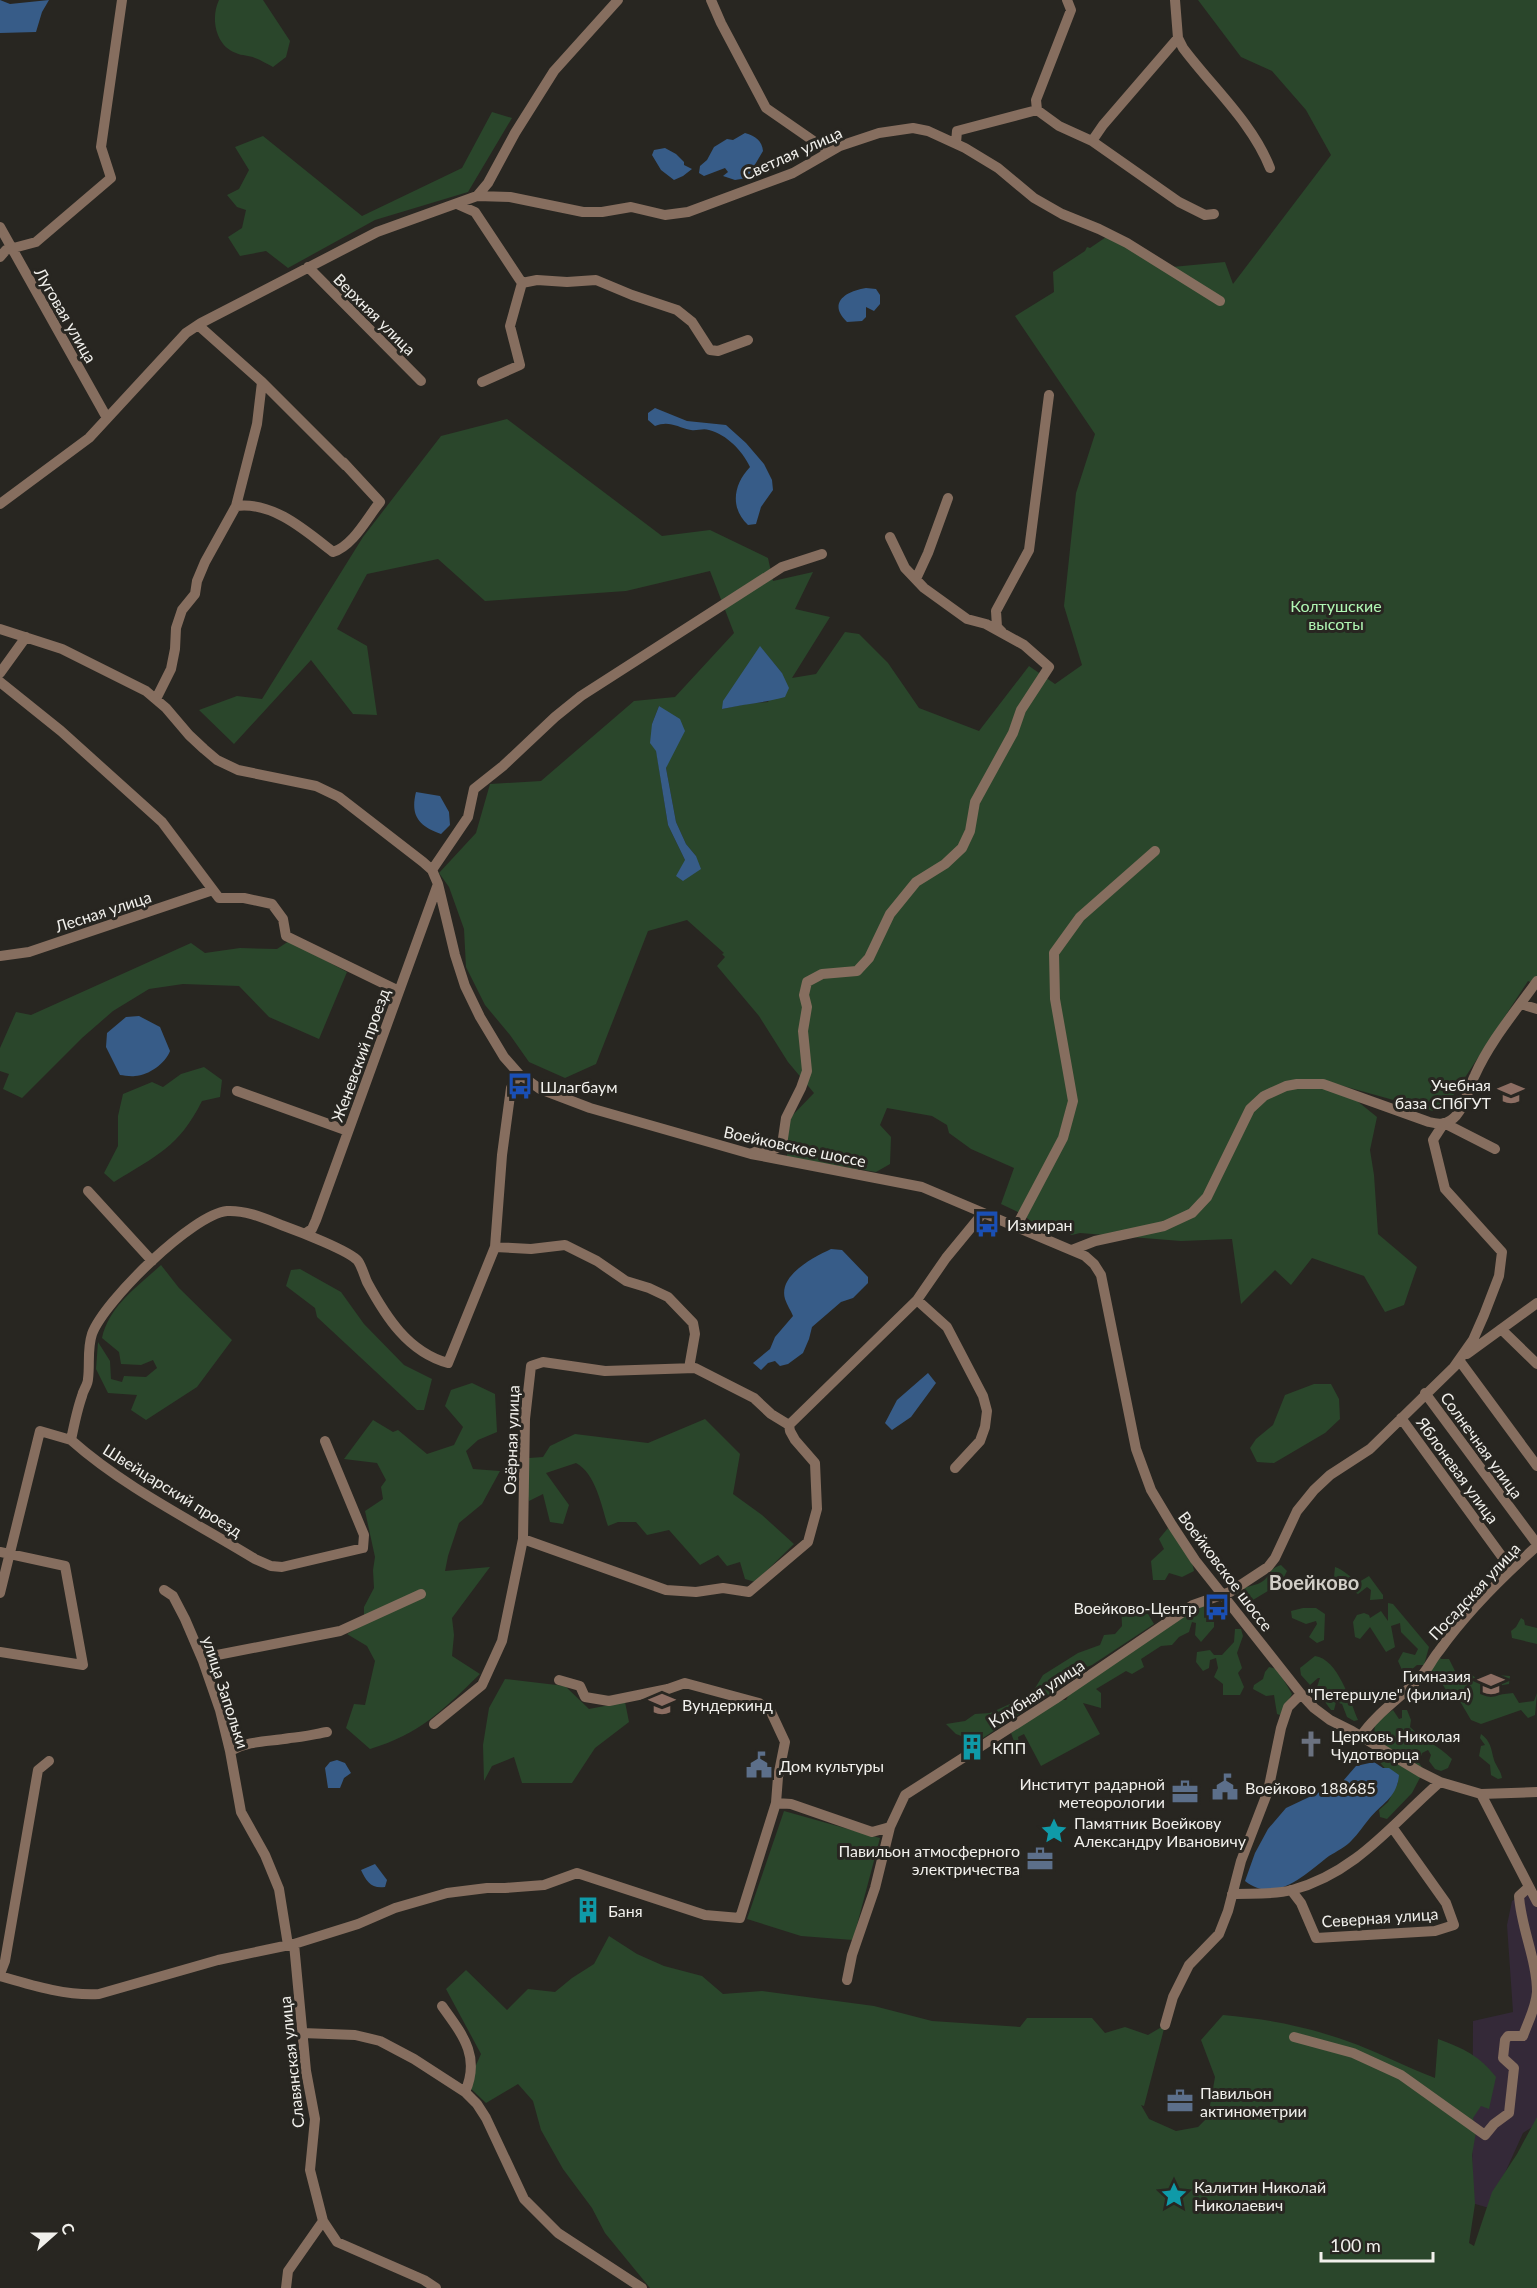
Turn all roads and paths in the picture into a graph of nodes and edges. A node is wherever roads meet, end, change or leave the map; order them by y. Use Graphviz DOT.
graph roads {
  1 [pos="122,0"];
  2 [pos="618,0"];
  3 [pos="711,0"];
  4 [pos="1067,0"];
  5 [pos="1175,0"];
  6 [pos="1178,38"];
  7 [pos="1037,110"];
  8 [pos="1092,141"];
  9 [pos="956,143"];
  10 [pos="828,151"];
  11 [pos="1270,168"];
  12 [pos="477,196"];
  13 [pos="457,204"];
  14 [pos="475,212"];
  15 [pos="1214,214"];
  16 [pos="0,227"];
  17 [pos="12,248"];
  18 [pos="0,257"];
  19 [pos="308,267"];
  20 [pos="522,283"];
  21 [pos="1220,301"];
  22 [pos="198,325"];
  23 [pos="748,340"];
  24 [pos="421,381"];
  25 [pos="262,382"];
  26 [pos="482,382"];
  27 [pos="1049,395"];
  28 [pos="107,418"];
  29 [pos="948,498"];
  30 [pos="0,504"];
  31 [pos="236,506"];
  32 [pos="890,537"];
  33 [pos="822,554"];
  34 [pos="916,579"];
  35 [pos="0,629"];
  36 [pos="1002,633"];
  37 [pos="26,637"];
  38 [pos="0,673"];
  39 [pos="0,682"];
  40 [pos="156,699"];
  41 [pos="1155,851"];
  42 [pos="432,870"];
  43 [pos="438,884"];
  44 [pos="213,890"];
  45 [pos="0,956"];
  46 [pos="1537,981"];
  47 [pos="399,991"];
  48 [pos="1521,1004"];
  49 [pos="1537,1010"];
  50 [pos="519,1074"];
  51 [pos="237,1090"];
  52 [pos="1444,1123"];
  53 [pos="348,1131"];
  54 [pos="1495,1149"];
  55 [pos="751,1154"];
  56 [pos="88,1191"];
  57 [pos="983,1213"];
  58 [pos="1016,1227"];
  59 [pos="306,1233"];
  60 [pos="495,1247"];
  61 [pos="1072,1250"];
  62 [pos="152,1261"];
  63 [pos="917,1300"];
  64 [pos="1537,1303"];
  65 [pos="1502,1329"];
  66 [pos="1459,1360"];
  67 [pos="1537,1364"];
  68 [pos="689,1368"];
  69 [pos="1425,1393"];
  70 [pos="1401,1418"];
  71 [pos="789,1425"];
  72 [pos="71,1440"];
  73 [pos="325,1441"];
  74 [pos="1537,1466"];
  75 [pos="955,1468"];
  76 [pos="523,1539"];
  77 [pos="1537,1545"];
  78 [pos="4,1553"];
  79 [pos="1511,1569"];
  80 [pos="1210,1579"];
  81 [pos="164,1590"];
  82 [pos="0,1593"];
  83 [pos="421,1594"];
  84 [pos="1224,1595"];
  85 [pos="1208,1599"];
  86 [pos="0,1652"];
  87 [pos="203,1661"];
  88 [pos="559,1680"];
  89 [pos="1301,1694"];
  90 [pos="434,1724"];
  91 [pos="327,1732"];
  92 [pos="1361,1736"];
  93 [pos="230,1750"];
  94 [pos="49,1761"];
  95 [pos="1440,1782"];
  96 [pos="1537,1792"];
  97 [pos="1482,1794"];
  98 [pos="776,1803"];
  99 [pos="890,1827"];
  100 [pos="1392,1827"];
  101 [pos="1529,1887"];
  102 [pos="1291,1890"];
  103 [pos="1232,1894"];
  104 [pos="1537,1902"];
  105 [pos="291,1945"];
  106 [pos="0,1975"];
  107 [pos="847,1980"];
  108 [pos="442,2006"];
  109 [pos="1165,2025"];
  110 [pos="302,2033"];
  111 [pos="1294,2037"];
  112 [pos="465,2092"];
  113 [pos="323,2221"];
  114 [pos="286,2288"];
  115 [pos="436,2288"];
  116 [pos="642,2288"];
  1 -- 17 [label="street"];
  2 -- 12 [label="street"];
  3 -- 10 [label="street"];
  4 -- 7 [label="street"];
  5 -- 6 [label="street"];
  6 -- 8 [label="street"];
  6 -- 11 [label="street"];
  7 -- 8 [label="street"];
  7 -- 9 [label="street"];
  8 -- 15 [label="street"];
  9 -- 10 [label="street, Светлая улица"];
  9 -- 21 [label="street, Светлая улица"];
  10 -- 12 [label="street, Светлая улица"];
  12 -- 13 [label="street"];
  12 -- 14 [label="street"];
  13 -- 14 [label="street"];
  13 -- 19 [label="street"];
  14 -- 20 [label="street"];
  16 -- 17 [label="street, Луговая улица"];
  17 -- 18 [label="street"];
  17 -- 28 [label="street, Луговая улица"];
  19 -- 22 [label="street"];
  19 -- 24 [label="street, Верхняя улица"];
  20 -- 23 [label="street"];
  20 -- 26 [label="street"];
  22 -- 25 [label="street"];
  22 -- 28 [label="street"];
  25 -- 31 [label="street"];
  25 -- 31 [label="street"];
  27 -- 36 [label="street"];
  28 -- 30 [label="street"];
  29 -- 34 [label="street"];
  31 -- 40 [label="street"];
  32 -- 34 [label="street"];
  33 -- 42 [label="street"];
  34 -- 36 [label="street"];
  35 -- 37 [label="street, Воейковское шоссе"];
  36 -- 55 [label="street"];
  37 -- 38 [label="street"];
  37 -- 40 [label="street, Воейковское шоссе"];
  39 -- 44 [label="street"];
  40 -- 42 [label="street, Воейковское шоссе"];
  41 -- 58 [label="street"];
  42 -- 43 [label="street, Воейковское шоссе"];
  43 -- 47 [label="street, Женевский проезд"];
  43 -- 50 [label="street, Воейковское шоссе"];
  44 -- 45 [label="street, Лесная улица"];
  44 -- 47 [label="street"];
  46 -- 48 [label="street"];
  47 -- 53 [label="street, Женевский проезд"];
  48 -- 49 [label="street"];
  48 -- 52 [label="street"];
  50 -- 55 [label="street, Воейковское шоссе"];
  50 -- 60 [label="street"];
  51 -- 53 [label="street"];
  52 -- 54 [label="street"];
  52 -- 61 [label="street"];
  52 -- 66 [label="street"];
  53 -- 59 [label="street, Женевский проезд"];
  55 -- 57 [label="street, Воейковское шоссе"];
  56 -- 62 [label="street"];
  57 -- 58 [label="street, Воейковское шоссе"];
  57 -- 63 [label="street"];
  58 -- 61 [label="street, Воейковское шоссе"];
  59 -- 60 [label="street"];
  59 -- 62 [label="street"];
  60 -- 68 [label="street"];
  61 -- 80 [label="street, Воейковское шоссе"];
  62 -- 72 [label="street"];
  63 -- 71 [label="street"];
  63 -- 75 [label="street"];
  64 -- 65 [label="street"];
  65 -- 66 [label="street"];
  65 -- 67 [label="street"];
  66 -- 69 [label="street"];
  66 -- 74 [label="street"];
  68 -- 71 [label="street, Озёрная улица"];
  68 -- 76 [label="street, Озёрная улица"];
  69 -- 70 [label="street"];
  69 -- 77 [label="street, Солнечная улица"];
  70 -- 79 [label="street, Яблоневая улица"];
  70 -- 84 [label="street, Клубная улица"];
  71 -- 76 [label="street"];
  72 -- 73 [label="street, Швейцарский проезд"];
  72 -- 78 [label="street"];
  76 -- 90 [label="street"];
  77 -- 79 [label="street, Посадская улица"];
  78 -- 82 [label="street"];
  78 -- 86 [label="street"];
  79 -- 92 [label="street, Посадская улица"];
  80 -- 84 [label="street, Воейковское шоссе"];
  80 -- 85 [label="street"];
  81 -- 87 [label="street, улица Запольки"];
  83 -- 87 [label="street"];
  84 -- 85 [label="street, Клубная улица"];
  84 -- 89 [label="street, Воейковское шоссе"];
  85 -- 99 [label="street, Клубная улица"];
  87 -- 93 [label="street, улица Запольки"];
  88 -- 98 [label="street"];
  89 -- 92 [label="street, Воейковское шоссе"];
  89 -- 103 [label="street"];
  91 -- 93 [label="street"];
  92 -- 95 [label="street, Воейковское шоссе"];
  93 -- 105 [label="street, улица Запольки"];
  94 -- 106 [label="street"];
  95 -- 97 [label="street, Воейковское шоссе"];
  95 -- 100 [label="street"];
  96 -- 97 [label="street, Воейковское шоссе"];
  97 -- 101 [label="street"];
  98 -- 99 [label="street"];
  98 -- 105 [label="street"];
  99 -- 107 [label="street, Клубная улица"];
  100 -- 102 [label="street"];
  100 -- 102 [label="street, Северная улица"];
  101 -- 104 [label="street"];
  101 -- 111 [label="street"];
  102 -- 103 [label="street"];
  103 -- 109 [label="street"];
  105 -- 106 [label="street"];
  105 -- 110 [label="street, Славянская улица"];
  108 -- 112 [label="street"];
  110 -- 112 [label="street"];
  110 -- 113 [label="street, Славянская улица"];
  112 -- 116 [label="street"];
  113 -- 114 [label="street"];
  113 -- 115 [label="street, Славянская улица"];
}
